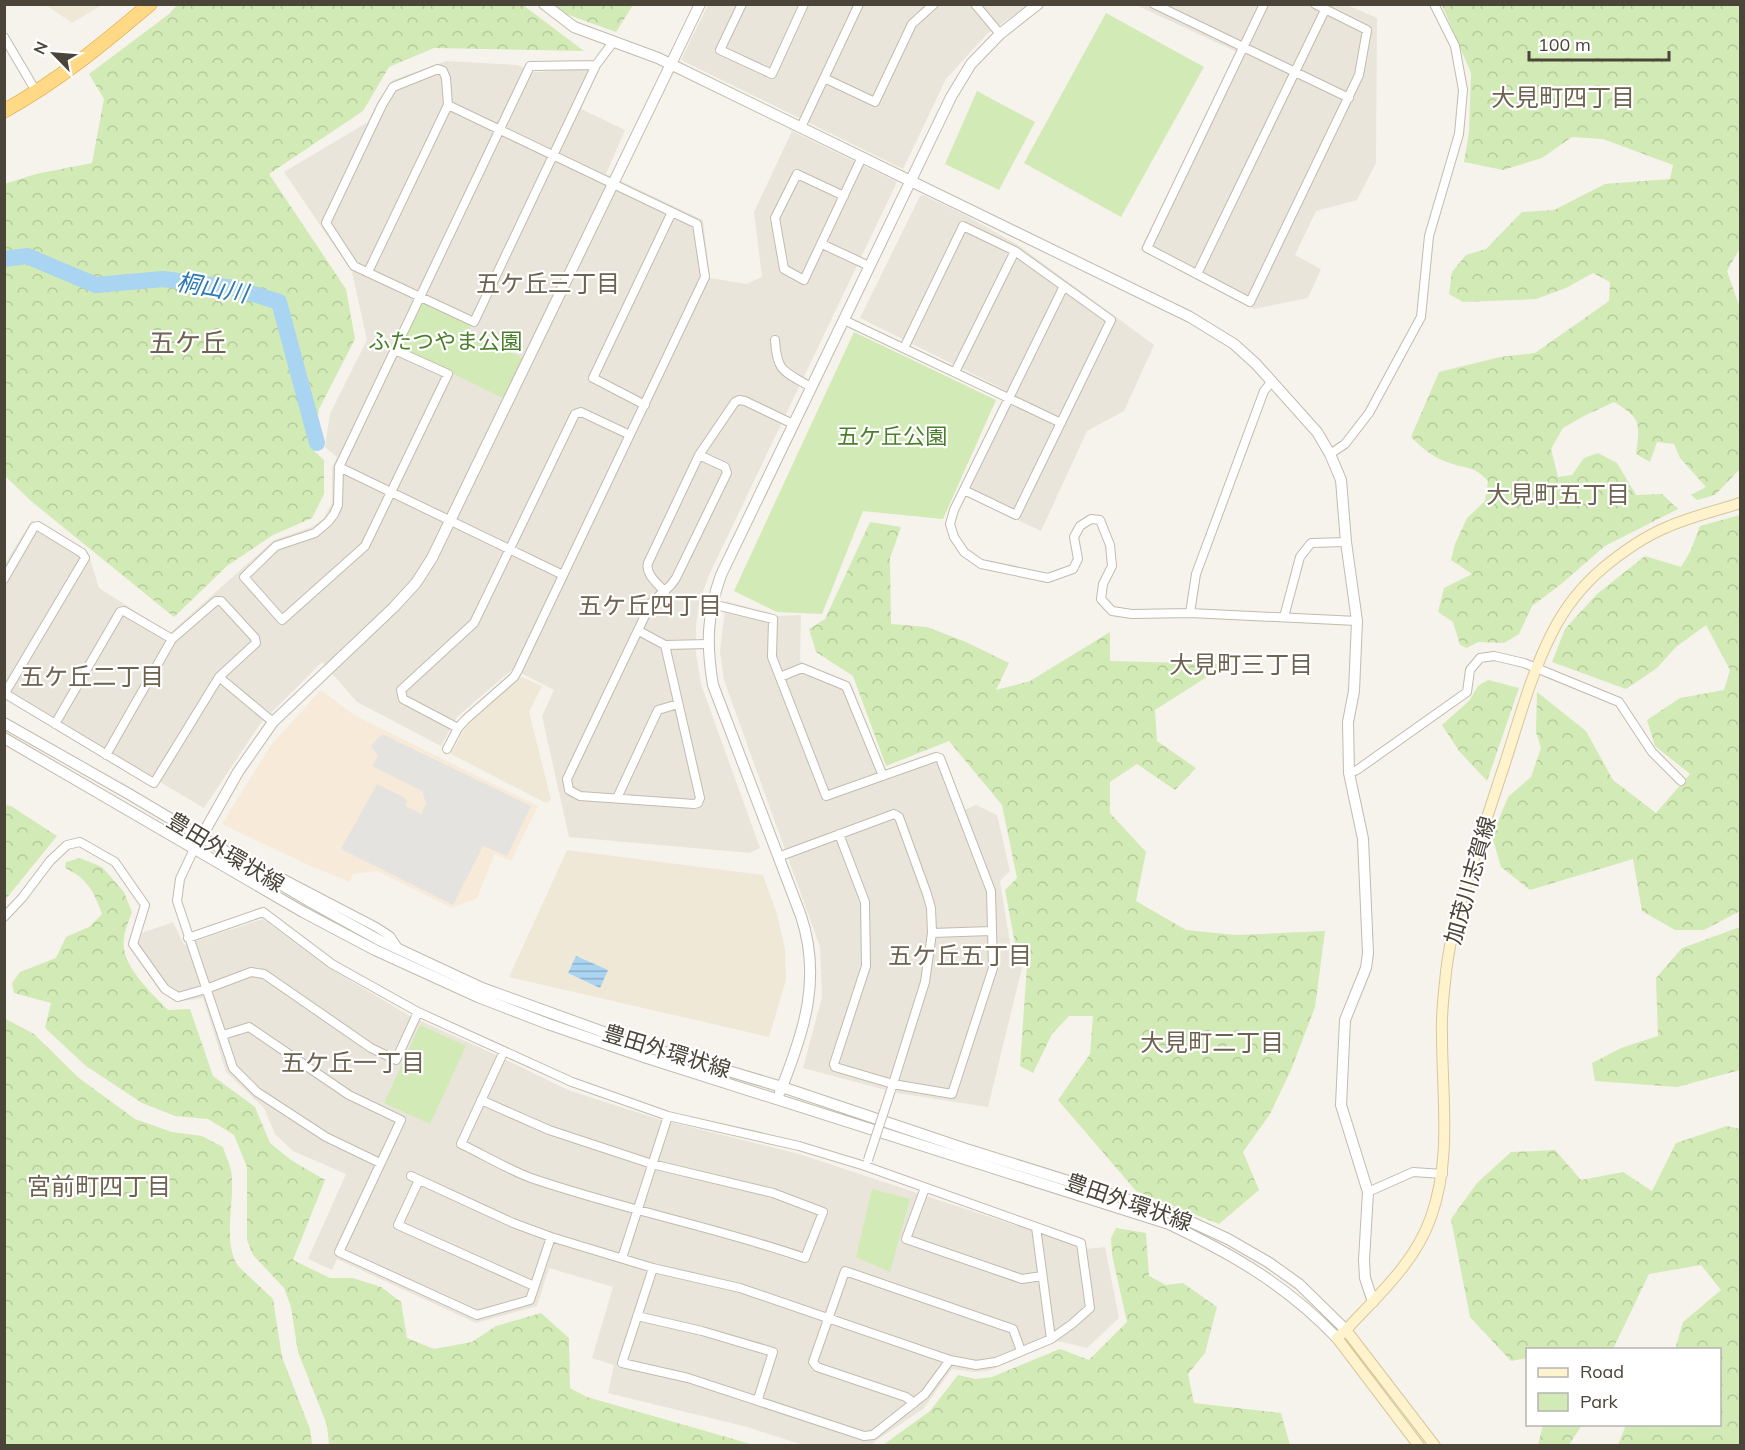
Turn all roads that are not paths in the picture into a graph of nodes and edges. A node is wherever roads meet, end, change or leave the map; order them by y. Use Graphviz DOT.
graph roads {
  1 [pos="150,4"];
  2 [pos="544,4"];
  3 [pos="700,4"];
  4 [pos="742,4"];
  5 [pos="804,4"];
  6 [pos="859,4"];
  7 [pos="934,4"];
  8 [pos="975,4"];
  9 [pos="1038,4"];
  10 [pos="1154,4"];
  11 [pos="1177,4"];
  12 [pos="1264,4"];
  13 [pos="1314,4"];
  14 [pos="1434,4"];
  15 [pos="1325,10"];
  16 [pos="1170,12"];
  17 [pos="1000,34"];
  18 [pos="4,37"];
  19 [pos="614,40"];
  20 [pos="1244,47"];
  21 [pos="670,64"];
  22 [pos="596,65"];
  23 [pos="1296,72"];
  24 [pos="824,78"];
  25 [pos="37,93"];
  26 [pos="1349,98"];
  27 [pos="448,105"];
  28 [pos="4,111"];
  29 [pos="801,127"];
  30 [pos="501,130"];
  31 [pos="554,155"];
  32 [pos="862,157"];
  33 [pos="910,180"];
  34 [pos="612,184"];
  35 [pos="844,196"];
  36 [pos="672,212"];
  37 [pos="822,244"];
  38 [pos="1015,251"];
  39 [pos="869,266"];
  40 [pos="369,272"];
  41 [pos="1197,274"];
  42 [pos="1064,286"];
  43 [pos="420,296"];
  44 [pos="844,320"];
  45 [pos="776,340"];
  46 [pos="904,348"];
  47 [pos="395,350"];
  48 [pos="955,372"];
  49 [pos="1272,381"];
  50 [pos="811,387"];
  51 [pos="1010,398"];
  52 [pos="645,405"];
  53 [pos="1061,423"];
  54 [pos="793,424"];
  55 [pos="630,435"];
  56 [pos="1330,454"];
  57 [pos="699,455"];
  58 [pos="339,467"];
  59 [pos="964,490"];
  60 [pos="393,492"];
  61 [pos="1740,503"];
  62 [pos="451,521"];
  63 [pos="1346,542"];
  64 [pos="510,549"];
  65 [pos="563,575"];
  66 [pos="4,579"];
  67 [pos="665,592"];
  68 [pos="712,604"];
  69 [pos="1190,613"];
  70 [pos="1284,617"];
  71 [pos="1357,621"];
  72 [pos="639,631"];
  73 [pos="172,639"];
  74 [pos="708,644"];
  75 [pos="665,645"];
  76 [pos="1537,668"];
  77 [pos="780,676"];
  78 [pos="219,677"];
  79 [pos="5,693"];
  80 [pos="678,704"];
  81 [pos="273,722"];
  82 [pos="4,723"];
  83 [pos="56,724"];
  84 [pos="458,728"];
  85 [pos="4,738"];
  86 [pos="447,749"];
  87 [pos="106,755"];
  88 [pos="1349,772"];
  89 [pos="884,776"];
  90 [pos="1681,781"];
  91 [pos="617,798"];
  92 [pos="839,834"];
  93 [pos="201,838"];
  94 [pos="194,849"];
  95 [pos="778,857"];
  96 [pos="4,916"];
  97 [pos="991,931"];
  98 [pos="932,933"];
  99 [pos="188,938"];
  100 [pos="206,989"];
  101 [pos="418,1012"];
  102 [pos="223,1035"];
  103 [pos="504,1052"];
  104 [pos="782,1087"];
  105 [pos="892,1087"];
  106 [pos="777,1099"];
  107 [pos="481,1100"];
  108 [pos="668,1116"];
  109 [pos="380,1162"];
  110 [pos="867,1163"];
  111 [pos="652,1164"];
  112 [pos="1443,1174"];
  113 [pos="925,1188"];
  114 [pos="1368,1192"];
  115 [pos="637,1211"];
  116 [pos="1036,1227"];
  117 [pos="551,1237"];
  118 [pos="622,1258"];
  119 [pos="653,1268"];
  120 [pos="1042,1276"];
  121 [pos="534,1286"];
  122 [pos="1372,1302"];
  123 [pos="637,1316"];
  124 [pos="829,1317"];
  125 [pos="1346,1330"];
  126 [pos="1337,1338"];
  127 [pos="1051,1339"];
  128 [pos="1021,1351"];
  129 [pos="950,1360"];
  130 [pos="758,1399"];
  131 [pos="914,1403"];
  132 [pos="1419,1446"];
  133 [pos="1435,1446"];
  1 -- 25 [label="highway"];
  2 -- 19 [label="street"];
  3 -- 21 [label="street"];
  4 -- 5 [label="street"];
  6 -- 24 [label="street"];
  7 -- 24 [label="street"];
  8 -- 17 [label="street"];
  9 -- 17 [label="street"];
  10 -- 16 [label="street"];
  11 -- 16 [label="street"];
  12 -- 20 [label="street"];
  13 -- 15 [label="street"];
  14 -- 56 [label="street"];
  15 -- 23 [label="street"];
  15 -- 26 [label="street"];
  16 -- 20 [label="street"];
  17 -- 33 [label="street"];
  18 -- 25 [label="street"];
  19 -- 21 [label="street"];
  19 -- 22 [label="street"];
  20 -- 23 [label="street"];
  20 -- 41 [label="street"];
  21 -- 29 [label="street"];
  21 -- 34 [label="street"];
  22 -- 30 [label="street"];
  22 -- 31 [label="street"];
  23 -- 26 [label="street"];
  23 -- 41 [label="street"];
  24 -- 29 [label="street"];
  25 -- 28 [label="highway"];
  26 -- 41 [label="street"];
  27 -- 30 [label="street"];
  27 -- 40 [label="street"];
  27 -- 40 [label="street"];
  29 -- 32 [label="street"];
  30 -- 31 [label="street"];
  30 -- 43 [label="street"];
  31 -- 34 [label="street"];
  31 -- 43 [label="street"];
  32 -- 33 [label="street"];
  32 -- 35 [label="street"];
  33 -- 39 [label="street"];
  33 -- 49 [label="street"];
  34 -- 36 [label="street"];
  34 -- 62 [label="street"];
  35 -- 37 [label="street"];
  35 -- 37 [label="street"];
  36 -- 52 [label="street"];
  36 -- 52 [label="street"];
  37 -- 39 [label="street"];
  38 -- 42 [label="street"];
  38 -- 46 [label="street"];
  38 -- 48 [label="street"];
  39 -- 44 [label="street"];
  40 -- 43 [label="street"];
  42 -- 51 [label="street"];
  42 -- 53 [label="street"];
  43 -- 47 [label="street"];
  44 -- 46 [label="street"];
  44 -- 50 [label="street"];
  45 -- 50 [label="street"];
  46 -- 48 [label="street"];
  47 -- 58 [label="street"];
  47 -- 60 [label="street"];
  48 -- 51 [label="street"];
  49 -- 56 [label="street"];
  49 -- 69 [label="street"];
  50 -- 54 [label="street"];
  51 -- 53 [label="street"];
  51 -- 59 [label="street"];
  52 -- 55 [label="street"];
  53 -- 59 [label="street"];
  54 -- 57 [label="street"];
  54 -- 68 [label="street"];
  55 -- 64 [label="street"];
  55 -- 65 [label="street"];
  56 -- 63 [label="street"];
  57 -- 67 [label="street"];
  57 -- 67 [label="street"];
  58 -- 60 [label="street"];
  58 -- 60 [label="street"];
  59 -- 69 [label="street"];
  60 -- 62 [label="street"];
  61 -- 76 [label="main road, 加茂川志賀線"];
  62 -- 64 [label="street"];
  62 -- 81 [label="street"];
  63 -- 70 [label="street"];
  63 -- 71 [label="street"];
  64 -- 65 [label="street"];
  64 -- 84 [label="street"];
  65 -- 84 [label="street"];
  66 -- 79 [label="street"];
  67 -- 72 [label="street"];
  68 -- 74 [label="street"];
  68 -- 77 [label="street"];
  69 -- 70 [label="street"];
  70 -- 71 [label="street"];
  71 -- 88 [label="street"];
  72 -- 75 [label="street"];
  72 -- 91 [label="street"];
  73 -- 78 [label="street"];
  73 -- 83 [label="street"];
  73 -- 87 [label="street"];
  74 -- 75 [label="street"];
  74 -- 95 [label="street"];
  75 -- 80 [label="street"];
  76 -- 88 [label="street"];
  76 -- 90 [label="street"];
  76 -- 112 [label="main road, 加茂川志賀線"];
  77 -- 89 [label="street"];
  77 -- 89 [label="street"];
  78 -- 81 [label="street"];
  78 -- 87 [label="street"];
  79 -- 83 [label="street"];
  80 -- 91 [label="street"];
  80 -- 91 [label="street"];
  81 -- 93 [label="street"];
  82 -- 93 [label="street, 豊田外環状線"];
  83 -- 87 [label="street"];
  84 -- 86 [label="street"];
  85 -- 94 [label="street, 豊田外環状線"];
  88 -- 114 [label="street"];
  89 -- 97 [label="street"];
  92 -- 95 [label="street"];
  92 -- 98 [label="street"];
  92 -- 105 [label="street"];
  93 -- 94 [label="street"];
  93 -- 104 [label="street, 豊田外環状線"];
  94 -- 99 [label="street"];
  94 -- 106 [label="street, 豊田外環状線"];
  95 -- 104 [label="street"];
  96 -- 100 [label="street"];
  97 -- 98 [label="street"];
  97 -- 105 [label="street"];
  98 -- 105 [label="street"];
  99 -- 100 [label="street"];
  99 -- 101 [label="street"];
  100 -- 101 [label="street"];
  100 -- 102 [label="street"];
  101 -- 103 [label="street"];
  102 -- 109 [label="street"];
  102 -- 109 [label="street"];
  103 -- 107 [label="street"];
  103 -- 108 [label="street"];
  104 -- 106 [label="street"];
  104 -- 125 [label="street, 豊田外環状線"];
  105 -- 110 [label="street, bridge"];
  106 -- 126 [label="street, 豊田外環状線"];
  107 -- 111 [label="street"];
  107 -- 115 [label="street"];
  108 -- 110 [label="street"];
  108 -- 111 [label="street"];
  109 -- 121 [label="street"];
  110 -- 113 [label="street"];
  111 -- 115 [label="street"];
  111 -- 115 [label="street"];
  112 -- 114 [label="street"];
  112 -- 122 [label="main road, 加茂川志賀線"];
  113 -- 116 [label="street"];
  113 -- 120 [label="street"];
  114 -- 122 [label="street"];
  115 -- 118 [label="street"];
  116 -- 120 [label="street"];
  116 -- 127 [label="street"];
  117 -- 118 [label="street"];
  117 -- 121 [label="street"];
  117 -- 121 [label="street"];
  118 -- 119 [label="street"];
  119 -- 123 [label="street"];
  119 -- 124 [label="street"];
  120 -- 127 [label="street"];
  122 -- 125 [label="main road, 加茂川志賀線"];
  123 -- 130 [label="street"];
  123 -- 130 [label="street"];
  124 -- 128 [label="street"];
  124 -- 129 [label="street"];
  124 -- 131 [label="street"];
  125 -- 126 [label="main road, 加茂川志賀線"];
  125 -- 133 [label="main road"];
  126 -- 132 [label="main road"];
  127 -- 128 [label="street"];
  128 -- 129 [label="street"];
  129 -- 131 [label="street"];
  130 -- 131 [label="street"];
}
